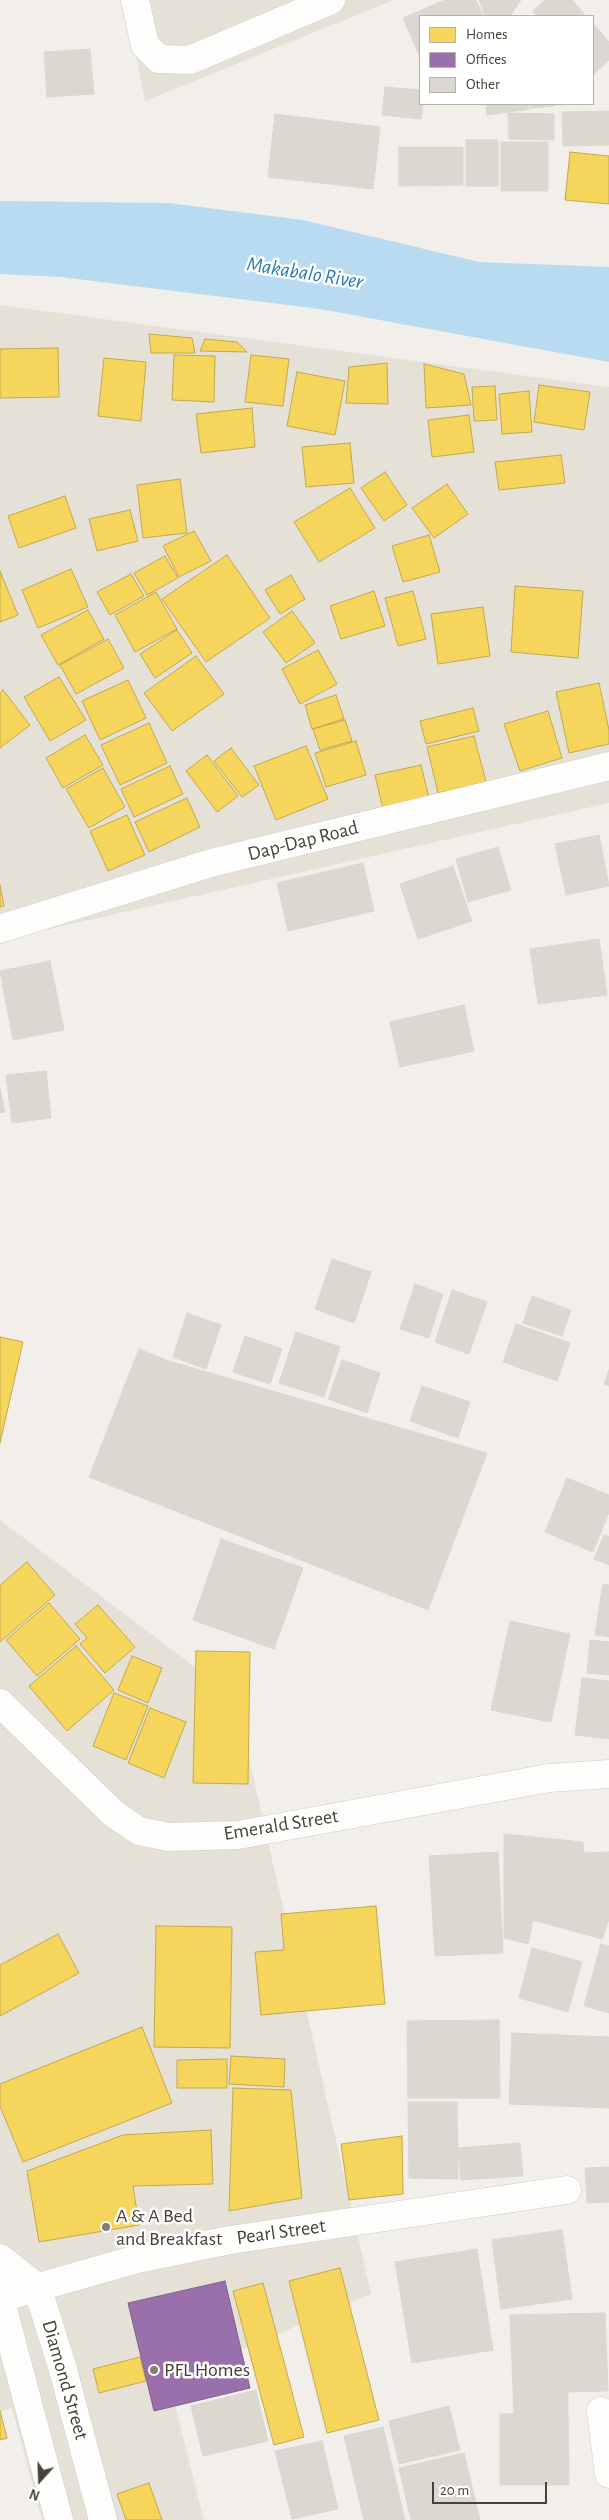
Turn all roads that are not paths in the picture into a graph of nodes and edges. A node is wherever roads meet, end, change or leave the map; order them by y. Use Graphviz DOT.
graph roads {
  1 [pos="134,0"];
  2 [pos="331,0"];
  3 [pos="609,766"];
  4 [pos="0,929"];
  5 [pos="0,1703"];
  6 [pos="609,1774"];
  7 [pos="567,2190"];
  8 [pos="0,2258"];
  9 [pos="0,2278"];
  10 [pos="37,2287"];
  11 [pos="0,2298"];
  12 [pos="601,2411"];
  13 [pos="609,2474"];
  14 [pos="59,2520"];
  15 [pos="103,2520"];
  1 -- 2 [label="street"];
  3 -- 4 [label="street, Dap-Dap Road"];
  5 -- 6 [label="street, Emerald Street"];
  7 -- 10 [label="street, Pearl Street"];
  8 -- 10 [label="street"];
  9 -- 11 [label="street, Diamond Street"];
  10 -- 11 [label="street, Pearl Street"];
  10 -- 15 [label="street, Diamond Street"];
  11 -- 14 [label="street, Diamond Street"];
  12 -- 13 [label="street"];
}
